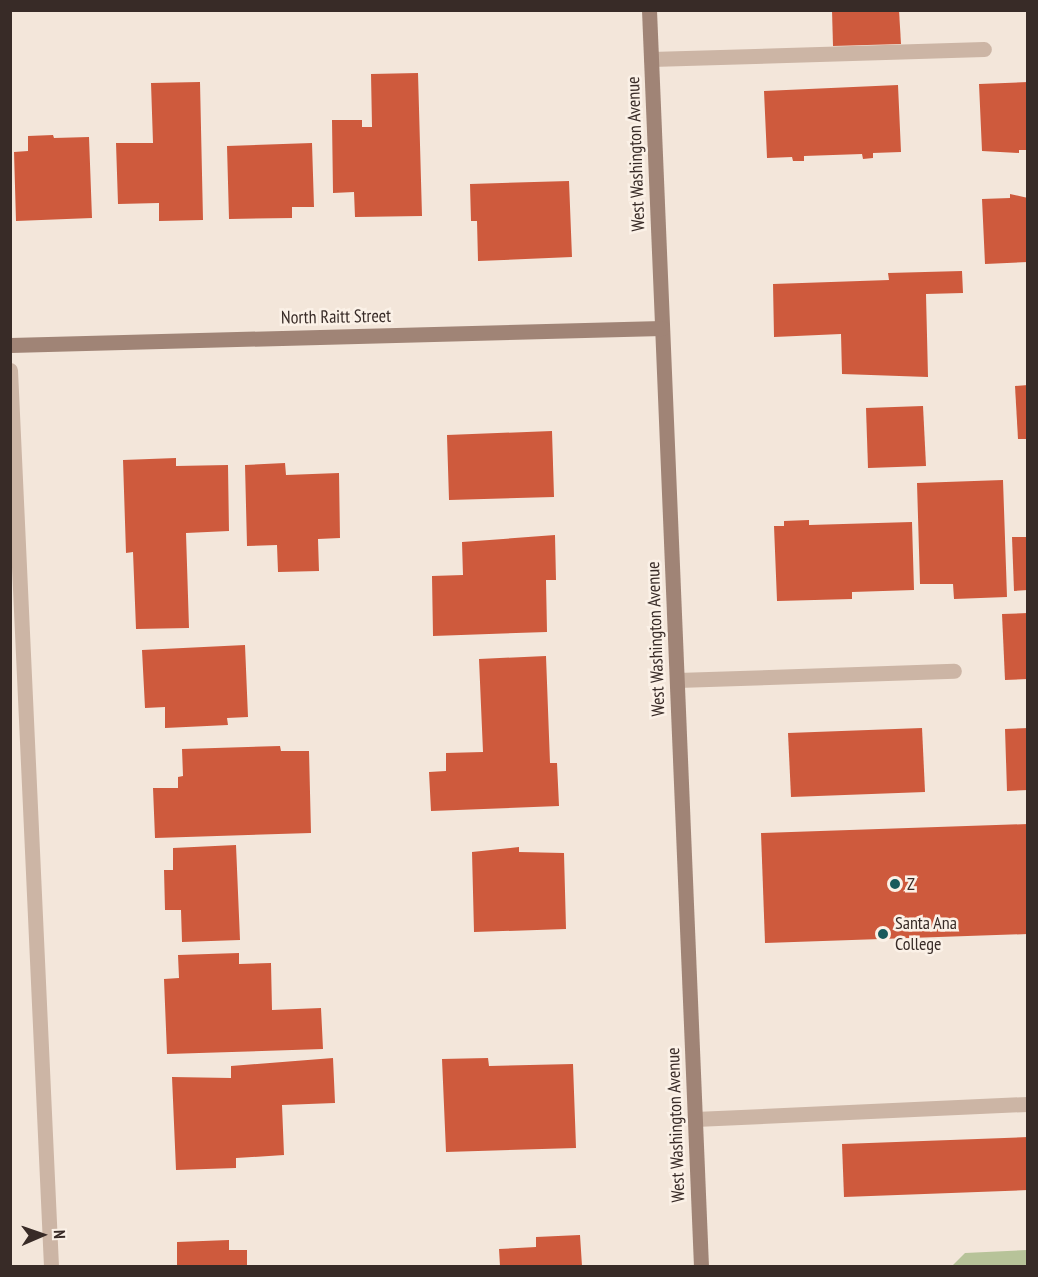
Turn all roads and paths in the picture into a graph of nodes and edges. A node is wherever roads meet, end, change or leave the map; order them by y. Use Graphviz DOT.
graph roads {
  1 [pos="649,10"];
  2 [pos="984,49"];
  3 [pos="651,59"];
  4 [pos="662,328"];
  5 [pos="10,345"];
  6 [pos="10,370"];
  7 [pos="954,671"];
  8 [pos="677,680"];
  9 [pos="1028,1104"];
  10 [pos="695,1119"];
  11 [pos="51,1266"];
  12 [pos="701,1266"];
  1 -- 3 [label="street, West Washington Avenue"];
  2 -- 3 [label="street"];
  3 -- 4 [label="street, West Washington Avenue"];
  4 -- 5 [label="street, North Raitt Street"];
  4 -- 8 [label="street, West Washington Avenue"];
  6 -- 11 [label="street"];
  7 -- 8 [label="street"];
  8 -- 10 [label="street, West Washington Avenue"];
  9 -- 10 [label="street"];
  10 -- 12 [label="street, West Washington Avenue"];
}
